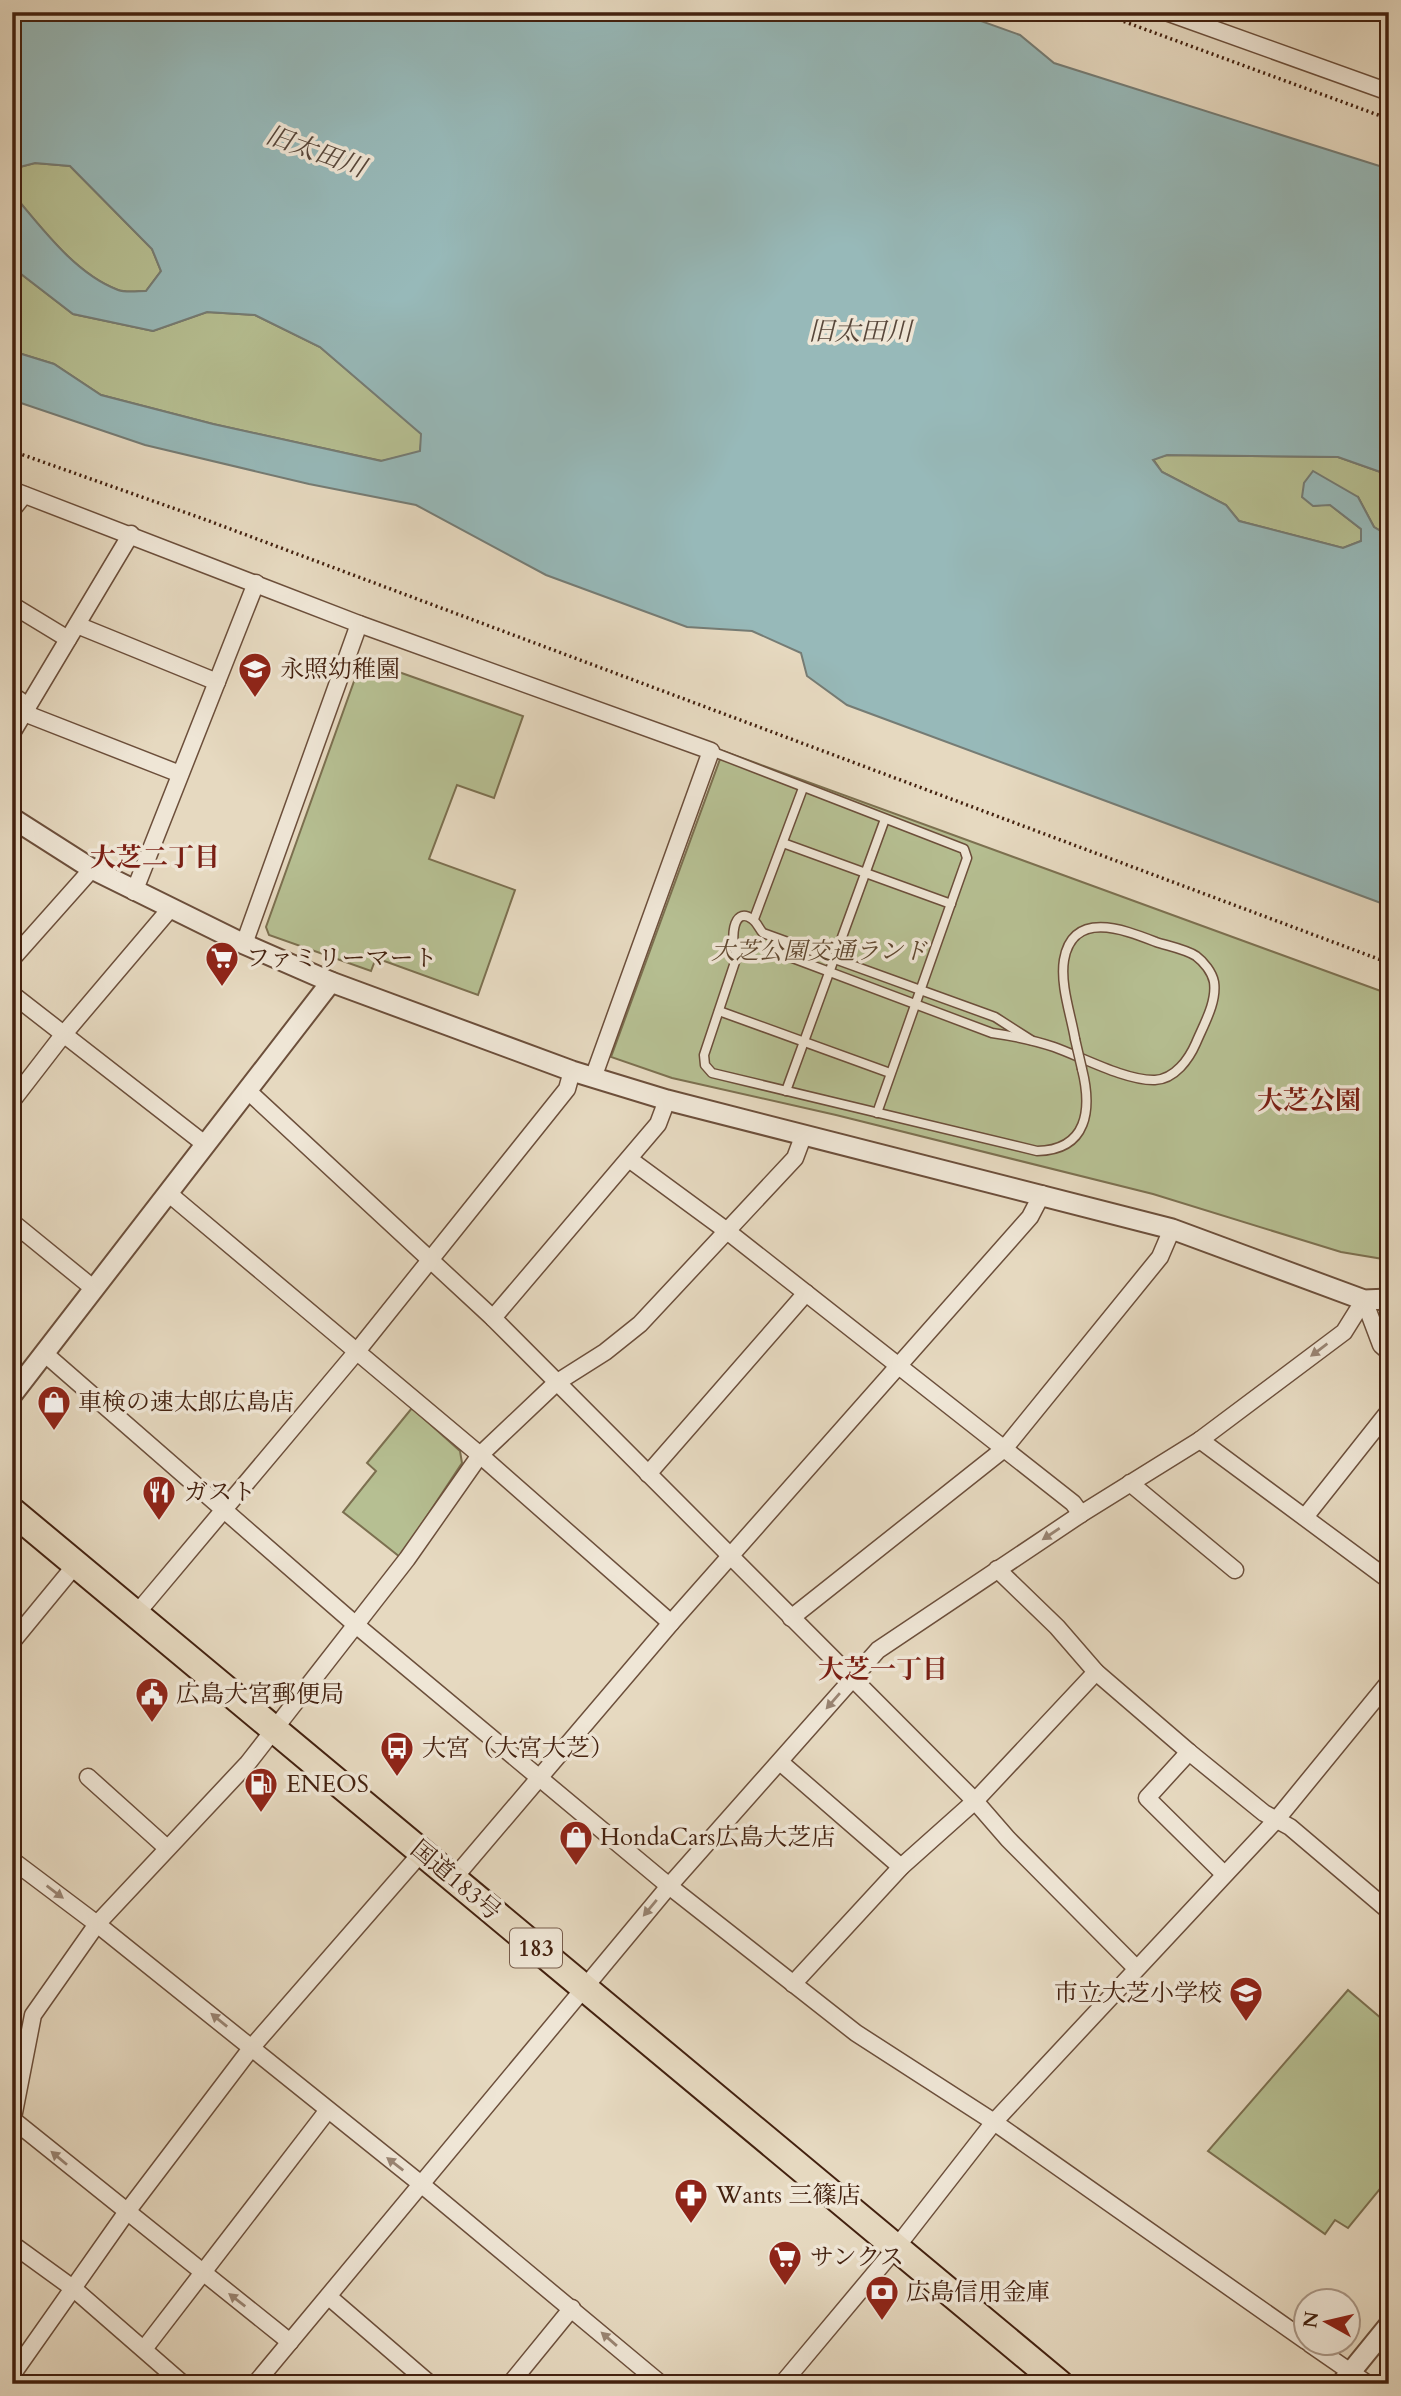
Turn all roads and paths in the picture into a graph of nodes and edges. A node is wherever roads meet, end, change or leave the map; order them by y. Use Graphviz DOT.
graph roads {
  1 [pos="1098,12"];
  2 [pos="1166,12"];
  3 [pos="1389,92"];
  4 [pos="1389,118"];
  5 [pos="12,451"];
  6 [pos="18,493"];
  7 [pos="12,510"];
  8 [pos="131,534"];
  9 [pos="256,583"];
  10 [pos="12,605"];
  11 [pos="359,624"];
  12 [pos="72,632"];
  13 [pos="216,682"];
  14 [pos="12,695"];
  15 [pos="26,709"];
  16 [pos="12,733"];
  17 [pos="711,751"];
  18 [pos="180,774"];
  19 [pos="803,788"];
  20 [pos="12,818"];
  21 [pos="885,819"];
  22 [pos="783,843"];
  23 [pos="92,869"];
  24 [pos="866,873"];
  25 [pos="134,892"];
  26 [pos="951,904"];
  27 [pos="170,909"];
  28 [pos="754,919"];
  29 [pos="244,944"];
  30 [pos="737,956"];
  31 [pos="835,958"];
  32 [pos="12,959"];
  33 [pos="1389,963"];
  34 [pos="830,972"];
  35 [pos="331,982"];
  36 [pos="920,990"];
  37 [pos="12,994"];
  38 [pos="915,1004"];
  39 [pos="719,1011"];
  40 [pos="63,1035"];
  41 [pos="1031,1040"];
  42 [pos="804,1042"];
  43 [pos="572,1071"];
  44 [pos="890,1073"];
  45 [pos="593,1078"];
  46 [pos="248,1091"];
  47 [pos="786,1091"];
  48 [pos="667,1100"];
  49 [pos="12,1101"];
  50 [pos="877,1112"];
  51 [pos="804,1134"];
  52 [pos="206,1145"];
  53 [pos="629,1158"];
  54 [pos="168,1194"];
  55 [pos="1042,1194"];
  56 [pos="12,1222"];
  57 [pos="1171,1229"];
  58 [pos="727,1231"];
  59 [pos="432,1259"];
  60 [pos="93,1288"];
  61 [pos="806,1293"];
  62 [pos="1389,1299"];
  63 [pos="1364,1300"];
  64 [pos="493,1318"];
  65 [pos="358,1350"];
  66 [pos="1389,1352"];
  67 [pos="44,1353"];
  68 [pos="897,1367"];
  69 [pos="556,1383"];
  70 [pos="12,1395"];
  71 [pos="1389,1411"];
  72 [pos="1200,1440"];
  73 [pos="1003,1449"];
  74 [pos="481,1455"];
  75 [pos="648,1474"];
  76 [pos="1130,1483"];
  77 [pos="223,1507"];
  78 [pos="12,1511"];
  79 [pos="1081,1514"];
  80 [pos="1305,1517"];
  81 [pos="729,1558"];
  82 [pos="77,1563"];
  83 [pos="997,1570"];
  84 [pos="1235,1570"];
  85 [pos="1389,1580"];
  86 [pos="137,1613"];
  87 [pos="790,1618"];
  88 [pos="671,1622"];
  89 [pos="356,1625"];
  90 [pos="12,1642"];
  91 [pos="1096,1672"];
  92 [pos="852,1680"];
  93 [pos="1389,1682"];
  94 [pos="275,1729"];
  95 [pos="1189,1752"];
  96 [pos="780,1762"];
  97 [pos="88,1777"];
  98 [pos="538,1777"];
  99 [pos="975,1801"];
  100 [pos="1277,1819"];
  101 [pos="167,1848"];
  102 [pos="422,1852"];
  103 [pos="12,1860"];
  104 [pos="901,1867"];
  105 [pos="1224,1874"];
  106 [pos="454,1878"];
  107 [pos="669,1886"];
  108 [pos="1388,1908"];
  109 [pos="97,1924"];
  110 [pos="1136,1968"];
  111 [pos="793,1984"];
  112 [pos="583,1988"];
  113 [pos="252,2047"];
  114 [pos="328,2110"];
  115 [pos="13,2120"];
  116 [pos="994,2122"];
  117 [pos="421,2184"];
  118 [pos="126,2213"];
  119 [pos="12,2244"];
  120 [pos="895,2249"];
  121 [pos="203,2274"];
  122 [pos="74,2289"];
  123 [pos="329,2297"];
  124 [pos="572,2308"];
  125 [pos="1389,2325"];
  126 [pos="1292,2331"];
  127 [pos="290,2342"];
  128 [pos="144,2349"];
  129 [pos="1325,2358"];
  130 [pos="12,2375"];
  131 [pos="1346,2378"];
  132 [pos="183,2384"];
  133 [pos="255,2384"];
  134 [pos="430,2384"];
  135 [pos="510,2384"];
  136 [pos="661,2384"];
  137 [pos="782,2384"];
  138 [pos="1060,2384"];
  139 [pos="1368,2384"];
  1 -- 4 [label="path"];
  2 -- 3 [label="street"];
  5 -- 33 [label="path"];
  6 -- 7 [label="street"];
  6 -- 8 [label="street"];
  8 -- 9 [label="street"];
  8 -- 12 [label="street"];
  9 -- 11 [label="street"];
  9 -- 13 [label="street"];
  10 -- 12 [label="street"];
  11 -- 17 [label="street"];
  11 -- 29 [label="street"];
  12 -- 13 [label="street"];
  12 -- 15 [label="street"];
  13 -- 18 [label="street"];
  14 -- 15 [label="street"];
  15 -- 16 [label="street"];
  15 -- 18 [label="street"];
  17 -- 19 [label="lane"];
  17 -- 45 [label="street"];
  18 -- 25 [label="street"];
  19 -- 21 [label="lane"];
  19 -- 22 [label="lane"];
  20 -- 23 [label="street"];
  21 -- 24 [label="lane"];
  21 -- 26 [label="lane"];
  22 -- 24 [label="lane"];
  22 -- 28 [label="lane"];
  23 -- 25 [label="street"];
  23 -- 32 [label="street"];
  24 -- 26 [label="lane"];
  24 -- 31 [label="lane"];
  25 -- 27 [label="street"];
  26 -- 36 [label="lane"];
  27 -- 29 [label="street"];
  27 -- 40 [label="street"];
  28 -- 30 [label="lane"];
  28 -- 31 [label="lane"];
  29 -- 35 [label="street"];
  30 -- 34 [label="lane"];
  30 -- 39 [label="lane"];
  31 -- 34 [label="lane"];
  31 -- 36 [label="lane"];
  34 -- 38 [label="lane"];
  34 -- 42 [label="lane"];
  35 -- 43 [label="street"];
  35 -- 46 [label="street"];
  36 -- 38 [label="lane"];
  36 -- 41 [label="lane"];
  37 -- 40 [label="street"];
  38 -- 41 [label="lane"];
  38 -- 44 [label="lane"];
  39 -- 42 [label="lane"];
  39 -- 47 [label="lane"];
  40 -- 49 [label="street"];
  40 -- 52 [label="street"];
  41 -- 50 [label="lane, bridge"];
  42 -- 44 [label="lane"];
  42 -- 47 [label="lane"];
  43 -- 45 [label="street"];
  43 -- 59 [label="street"];
  44 -- 50 [label="lane"];
  45 -- 48 [label="street"];
  46 -- 52 [label="street"];
  46 -- 59 [label="street"];
  47 -- 50 [label="lane"];
  48 -- 51 [label="street"];
  48 -- 53 [label="street"];
  51 -- 55 [label="street"];
  51 -- 58 [label="street"];
  52 -- 54 [label="street"];
  53 -- 58 [label="street"];
  53 -- 64 [label="street"];
  54 -- 60 [label="street"];
  54 -- 65 [label="street"];
  55 -- 57 [label="street"];
  55 -- 68 [label="street"];
  56 -- 60 [label="street"];
  57 -- 63 [label="street"];
  57 -- 73 [label="street"];
  58 -- 61 [label="street"];
  58 -- 69 [label="street"];
  59 -- 64 [label="street"];
  59 -- 65 [label="street"];
  60 -- 67 [label="street"];
  61 -- 68 [label="street"];
  61 -- 75 [label="street"];
  62 -- 63 [label="street"];
  63 -- 66 [label="street"];
  63 -- 72 [label="street, one-way"];
  64 -- 69 [label="street"];
  65 -- 74 [label="street"];
  65 -- 77 [label="street"];
  67 -- 70 [label="street"];
  67 -- 77 [label="street"];
  68 -- 73 [label="street"];
  68 -- 81 [label="street"];
  69 -- 74 [label="street"];
  69 -- 75 [label="street"];
  71 -- 80 [label="street"];
  72 -- 76 [label="street"];
  72 -- 80 [label="street"];
  73 -- 79 [label="street"];
  73 -- 87 [label="street"];
  74 -- 88 [label="street"];
  74 -- 89 [label="street"];
  75 -- 81 [label="street"];
  76 -- 79 [label="street"];
  76 -- 84 [label="street"];
  77 -- 86 [label="street"];
  77 -- 89 [label="street"];
  78 -- 82 [label="highway, 国道183号 / 183"];
  79 -- 83 [label="street, one-way"];
  80 -- 85 [label="street"];
  81 -- 87 [label="street"];
  81 -- 88 [label="street"];
  82 -- 86 [label="highway, 国道183号 / 183"];
  82 -- 90 [label="street"];
  83 -- 91 [label="street"];
  83 -- 92 [label="street"];
  86 -- 94 [label="highway, 国道183号 / 183"];
  87 -- 92 [label="street"];
  88 -- 98 [label="street"];
  89 -- 94 [label="street"];
  89 -- 98 [label="street"];
  91 -- 95 [label="street"];
  91 -- 99 [label="street"];
  92 -- 96 [label="street, one-way"];
  92 -- 99 [label="street"];
  93 -- 100 [label="street"];
  94 -- 101 [label="street"];
  94 -- 102 [label="highway, 国道183号 / 183"];
  95 -- 100 [label="street"];
  95 -- 105 [label="street"];
  96 -- 104 [label="street"];
  96 -- 107 [label="street"];
  97 -- 101 [label="street"];
  98 -- 106 [label="street"];
  98 -- 107 [label="street"];
  99 -- 104 [label="street"];
  99 -- 110 [label="street"];
  100 -- 105 [label="street"];
  100 -- 108 [label="street"];
  101 -- 109 [label="street"];
  102 -- 106 [label="highway, 国道183号 / 183"];
  102 -- 113 [label="street"];
  103 -- 109 [label="street, one-way"];
  104 -- 111 [label="street"];
  105 -- 110 [label="street"];
  106 -- 112 [label="highway, 国道183号 / 183"];
  107 -- 111 [label="street"];
  107 -- 112 [label="street, one-way"];
  113 -- 109 [label="street, one-way"];
  109 -- 115 [label="street"];
  110 -- 116 [label="street"];
  111 -- 116 [label="street"];
  112 -- 117 [label="street"];
  112 -- 120 [label="highway, 国道183号 / 183"];
  113 -- 114 [label="street"];
  113 -- 118 [label="street"];
  117 -- 114 [label="street, one-way"];
  114 -- 121 [label="street"];
  118 -- 115 [label="street, one-way"];
  116 -- 120 [label="street"];
  116 -- 126 [label="street"];
  117 -- 123 [label="street"];
  117 -- 124 [label="street"];
  118 -- 121 [label="street"];
  118 -- 122 [label="street"];
  119 -- 122 [label="street"];
  120 -- 137 [label="street"];
  120 -- 138 [label="highway, 国道183号 / 183"];
  127 -- 121 [label="street, one-way"];
  121 -- 128 [label="street"];
  122 -- 128 [label="street"];
  122 -- 130 [label="street"];
  123 -- 127 [label="street"];
  123 -- 134 [label="street"];
  124 -- 135 [label="street"];
  136 -- 124 [label="street, one-way"];
  125 -- 131 [label="street"];
  127 -- 133 [label="street"];
  128 -- 132 [label="street"];
  129 -- 131 [label="street"];
  131 -- 139 [label="street"];
}
